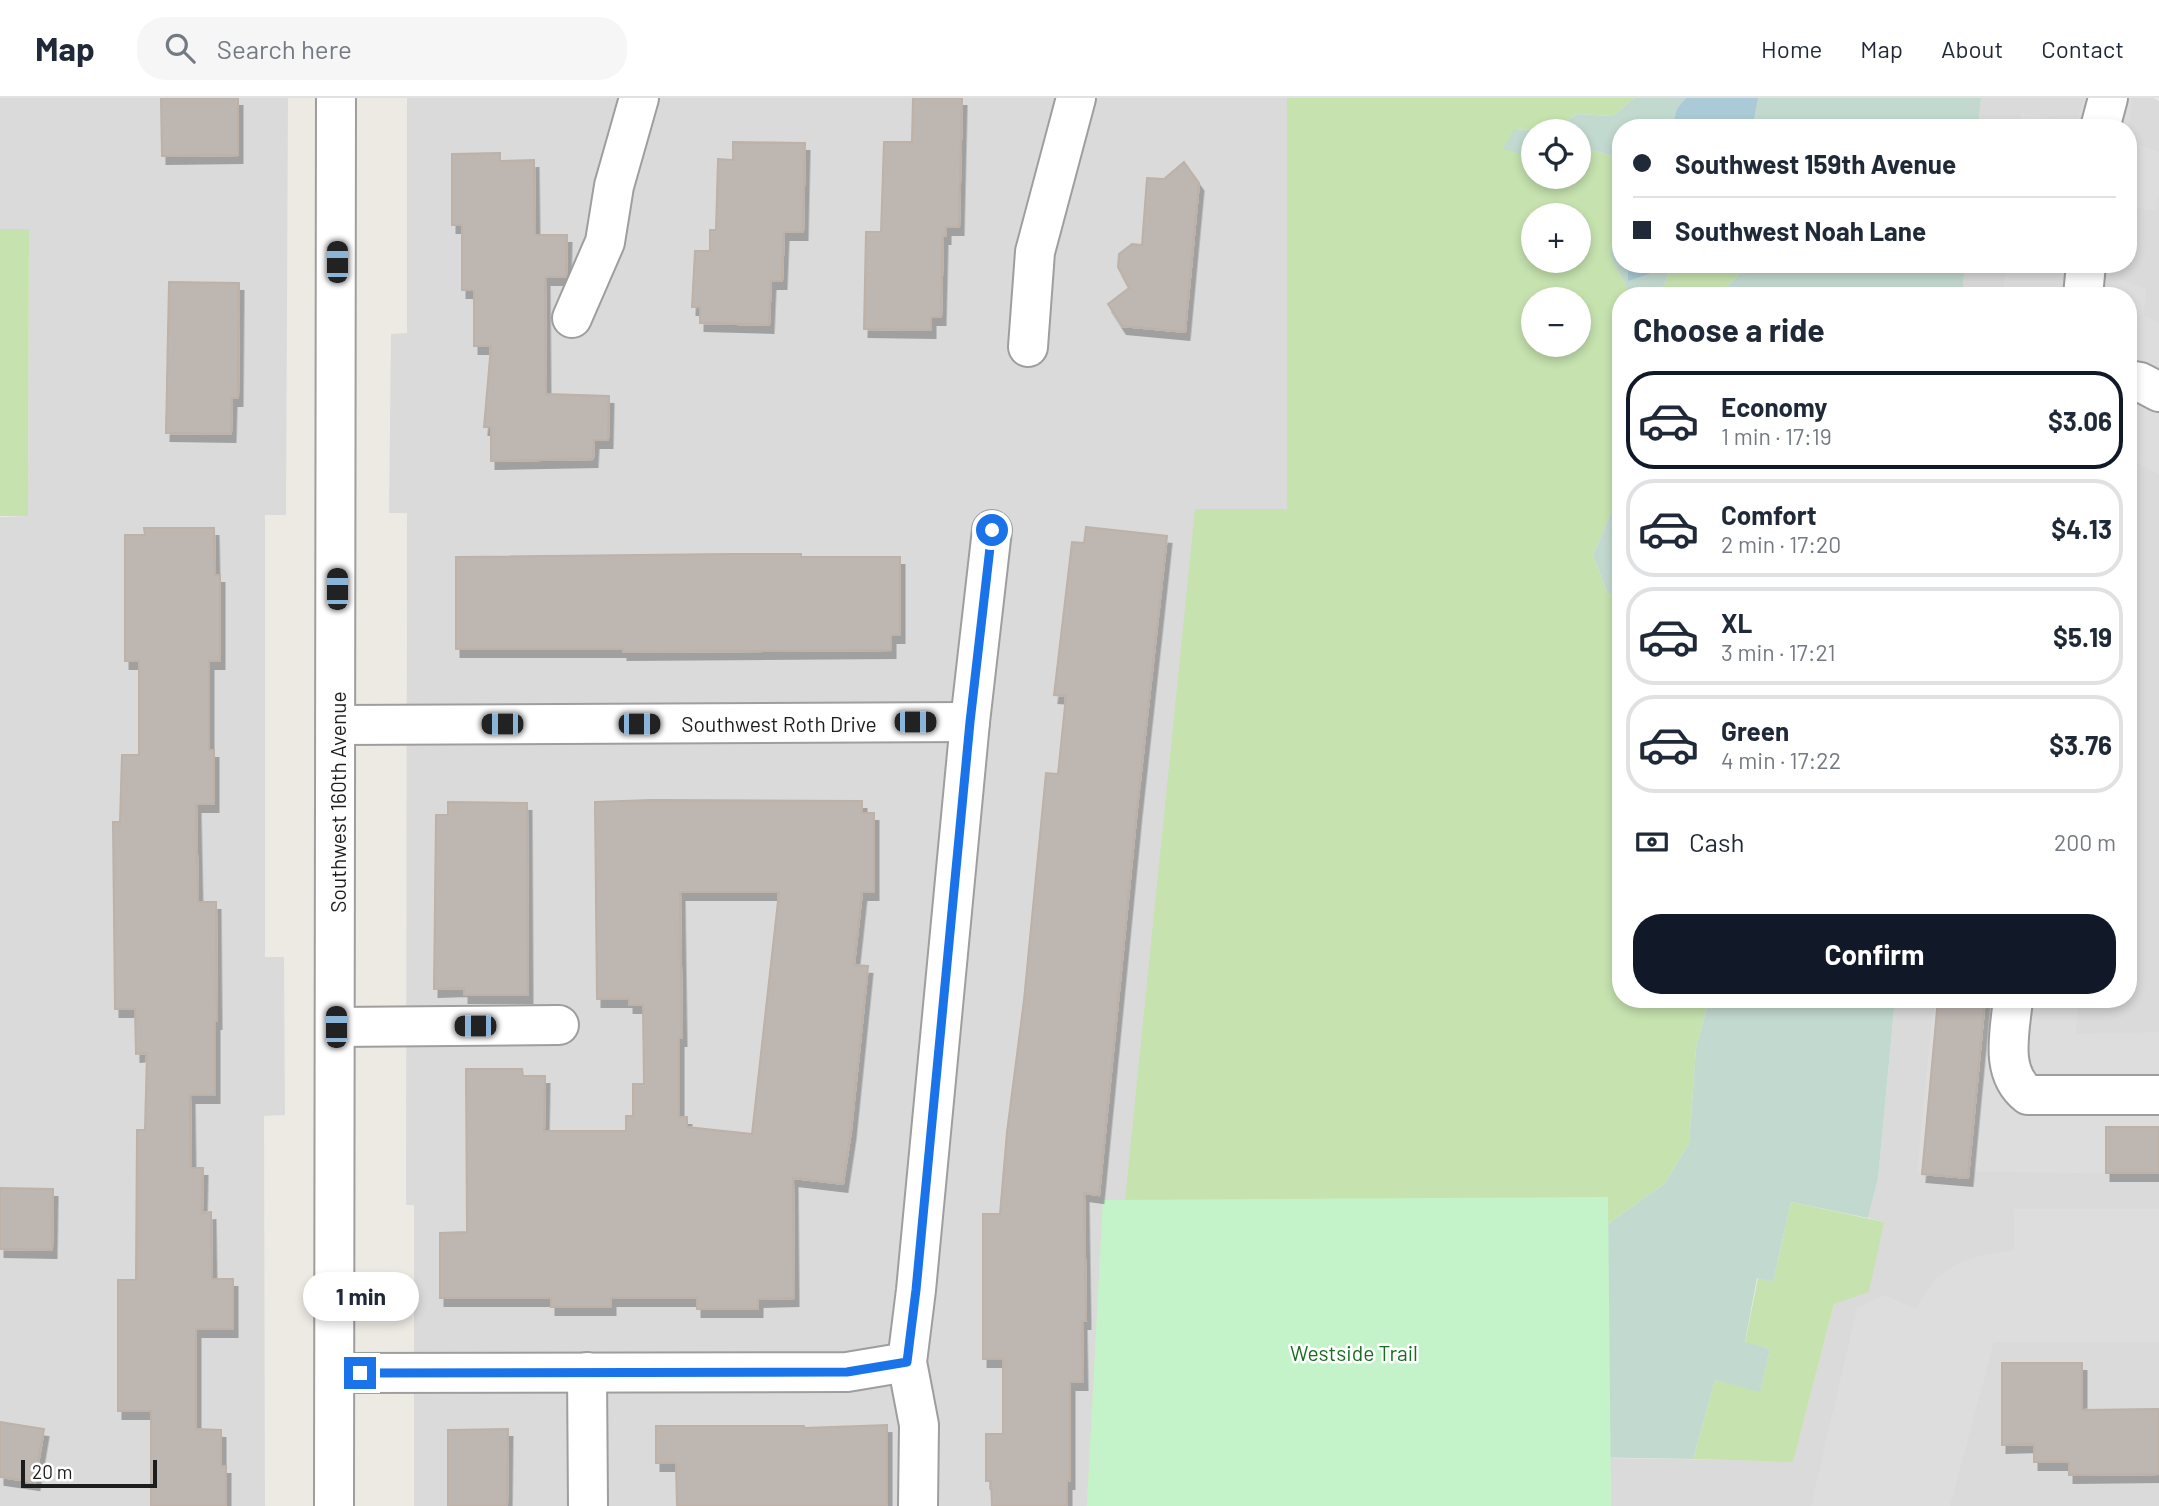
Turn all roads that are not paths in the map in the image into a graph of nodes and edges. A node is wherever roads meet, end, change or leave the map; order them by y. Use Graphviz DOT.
graph roads {
  1 [pos="336,98"];
  2 [pos="639,98"];
  3 [pos="1076,98"];
  4 [pos="2108,98"];
  5 [pos="2102,119"];
  6 [pos="572,318"];
  7 [pos="1028,347"];
  8 [pos="2137,382"];
  9 [pos="2159,392"];
  10 [pos="992,530"];
  11 [pos="970,722"];
  12 [pos="337,725"];
  13 [pos="2012,1008"];
  14 [pos="559,1025"];
  15 [pos="336,1027"];
  16 [pos="2159,1095"];
  17 [pos="907,1362"];
  18 [pos="587,1372"];
  19 [pos="335,1373"];
  20 [pos="334,1506"];
  21 [pos="588,1506"];
  22 [pos="918,1506"];
  1 -- 12 [label="street, Southwest 160th Avenue"];
  2 -- 6 [label="street"];
  3 -- 7 [label="street"];
  4 -- 5 [label="street"];
  8 -- 9 [label="street"];
  10 -- 11 [label="street"];
  11 -- 12 [label="street, Southwest Roth Drive"];
  11 -- 17 [label="street"];
  12 -- 15 [label="street, Southwest 160th Avenue"];
  13 -- 16 [label="street"];
  14 -- 15 [label="street"];
  15 -- 19 [label="street, Southwest 160th Avenue"];
  17 -- 18 [label="street"];
  17 -- 22 [label="street"];
  18 -- 19 [label="street"];
  18 -- 21 [label="street"];
  19 -- 20 [label="street, Southwest 160th Avenue"];
}
